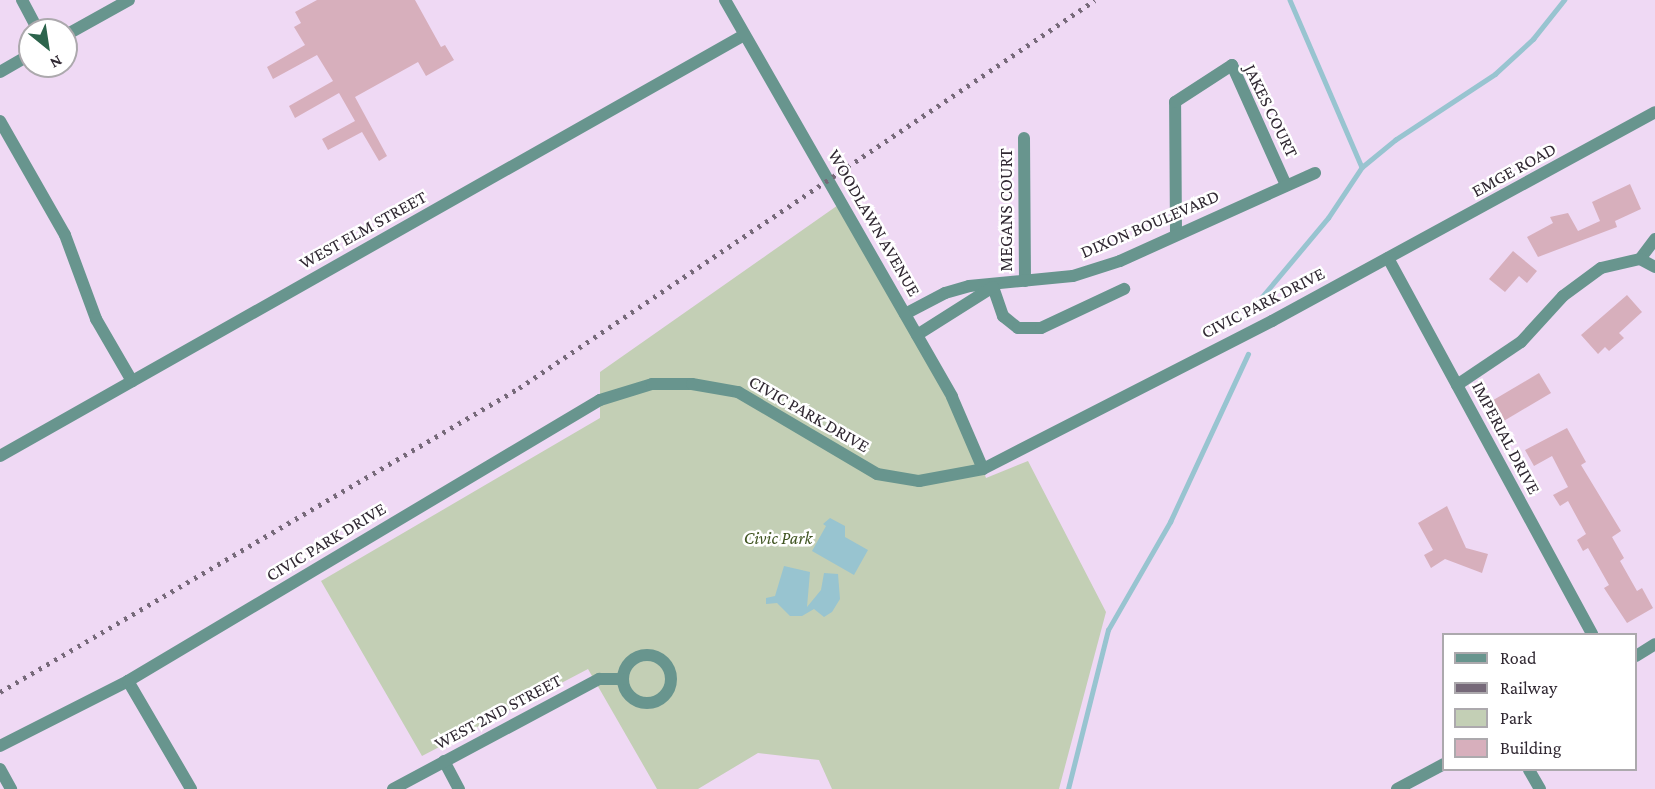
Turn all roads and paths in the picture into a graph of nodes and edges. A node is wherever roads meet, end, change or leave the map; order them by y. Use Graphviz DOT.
graph roads {
  1 [pos="22,0"];
  2 [pos="129,0"];
  3 [pos="725,0"];
  4 [pos="32,18"];
  5 [pos="78,28"];
  6 [pos="744,35"];
  7 [pos="18,62"];
  8 [pos="0,72"];
  9 [pos="1655,112"];
  10 [pos="0,122"];
  11 [pos="1024,138"];
  12 [pos="1315,173"];
  13 [pos="1286,185"];
  14 [pos="1176,232"];
  15 [pos="1655,239"];
  16 [pos="1388,258"];
  17 [pos="1640,259"];
  18 [pos="1655,267"];
  19 [pos="1024,282"];
  20 [pos="993,287"];
  21 [pos="1124,289"];
  22 [pos="905,314"];
  23 [pos="916,335"];
  24 [pos="132,381"];
  25 [pos="1457,385"];
  26 [pos="0,456"];
  27 [pos="983,469"];
  28 [pos="1591,633"];
  29 [pos="1655,644"];
  30 [pos="1637,655"];
  31 [pos="623,679"];
  32 [pos="128,681"];
  33 [pos="0,746"];
  34 [pos="444,761"];
  35 [pos="1442,765"];
  36 [pos="0,769"];
  37 [pos="1530,771"];
  38 [pos="11,789"];
  39 [pos="191,789"];
  40 [pos="393,789"];
  41 [pos="459,789"];
  42 [pos="1397,789"];
  43 [pos="1540,789"];
  1 -- 4 [label="street"];
  2 -- 5 [label="street"];
  3 -- 6 [label="street, WOODLAWN AVENUE"];
  6 -- 22 [label="street, WOODLAWN AVENUE"];
  6 -- 24 [label="street, WEST ELM STREET"];
  7 -- 8 [label="street"];
  9 -- 16 [label="street, EMGE ROAD"];
  10 -- 24 [label="street"];
  11 -- 19 [label="street, MEGANS COURT"];
  12 -- 13 [label="street, DIXON BOULEVARD"];
  13 -- 14 [label="street, DIXON BOULEVARD"];
  13 -- 14 [label="street, JAKES COURT"];
  14 -- 19 [label="street, DIXON BOULEVARD"];
  15 -- 17 [label="street"];
  16 -- 25 [label="street, IMPERIAL DRIVE"];
  16 -- 27 [label="street, CIVIC PARK DRIVE"];
  17 -- 18 [label="street"];
  17 -- 25 [label="street"];
  19 -- 20 [label="street, DIXON BOULEVARD"];
  20 -- 21 [label="street"];
  20 -- 22 [label="street, DIXON BOULEVARD"];
  20 -- 23 [label="street, DIXON BOULEVARD"];
  22 -- 23 [label="street, WOODLAWN AVENUE"];
  23 -- 27 [label="street, WOODLAWN AVENUE"];
  24 -- 26 [label="street, WEST ELM STREET"];
  25 -- 28 [label="street, IMPERIAL DRIVE"];
  27 -- 32 [label="street, CIVIC PARK DRIVE"];
  29 -- 30 [label="street"];
  31 -- 34 [label="street, WEST 2ND STREET"];
  32 -- 33 [label="street, CIVIC PARK DRIVE"];
  32 -- 39 [label="street"];
  34 -- 40 [label="street, WEST 2ND STREET"];
  34 -- 41 [label="street"];
  35 -- 42 [label="street"];
  36 -- 38 [label="street"];
  37 -- 43 [label="street"];
}
